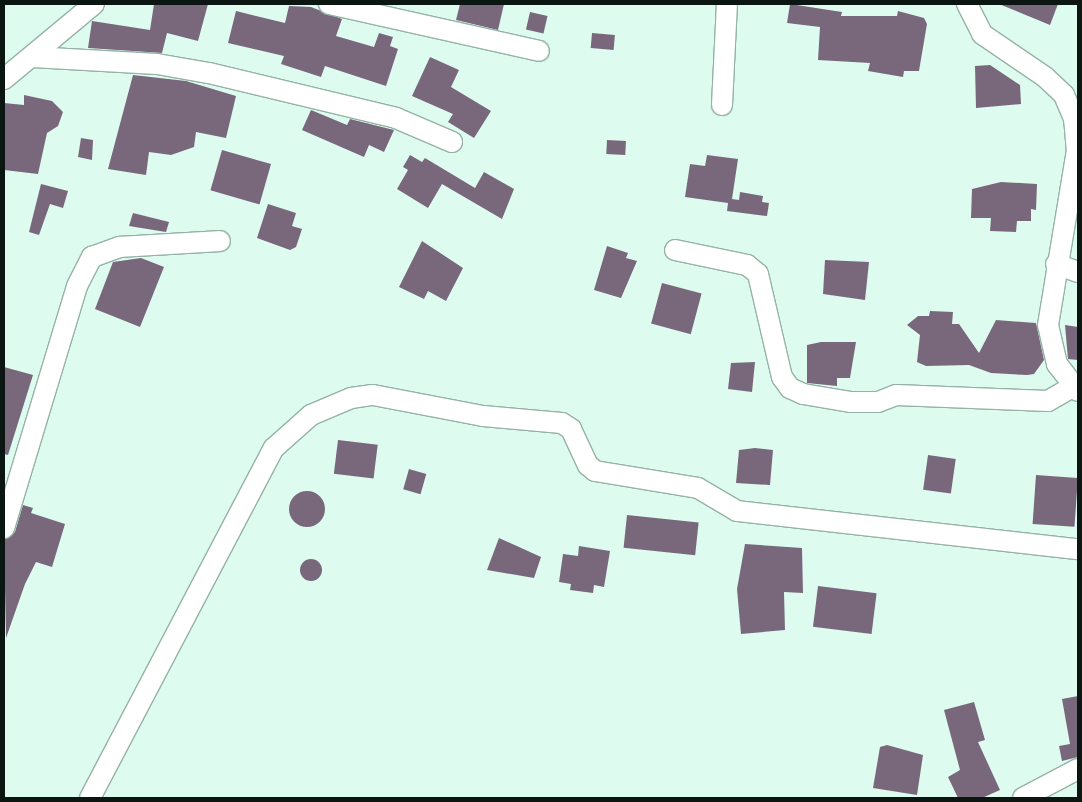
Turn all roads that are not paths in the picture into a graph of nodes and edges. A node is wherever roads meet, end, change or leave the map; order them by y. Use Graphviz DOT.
graph roads {
  1 [pos="94,4"];
  2 [pos="329,4"];
  3 [pos="727,4"];
  4 [pos="967,4"];
  5 [pos="539,51"];
  6 [pos="32,57"];
  7 [pos="4,79"];
  8 [pos="722,105"];
  9 [pos="1075,109"];
  10 [pos="452,142"];
  11 [pos="220,240"];
  12 [pos="675,250"];
  13 [pos="1056,264"];
  14 [pos="1078,272"];
  15 [pos="1075,389"];
  16 [pos="4,528"];
  17 [pos="1078,549"];
  18 [pos="1078,769"];
  19 [pos="90,798"];
  20 [pos="1023,798"];
  1 -- 6 [label="street"];
  2 -- 5 [label="street"];
  3 -- 8 [label="street"];
  4 -- 9 [label="street"];
  6 -- 7 [label="street"];
  6 -- 10 [label="street"];
  9 -- 13 [label="street"];
  11 -- 16 [label="street"];
  12 -- 15 [label="street"];
  13 -- 14 [label="street"];
  13 -- 15 [label="street"];
  17 -- 19 [label="street"];
  18 -- 20 [label="street"];
}
